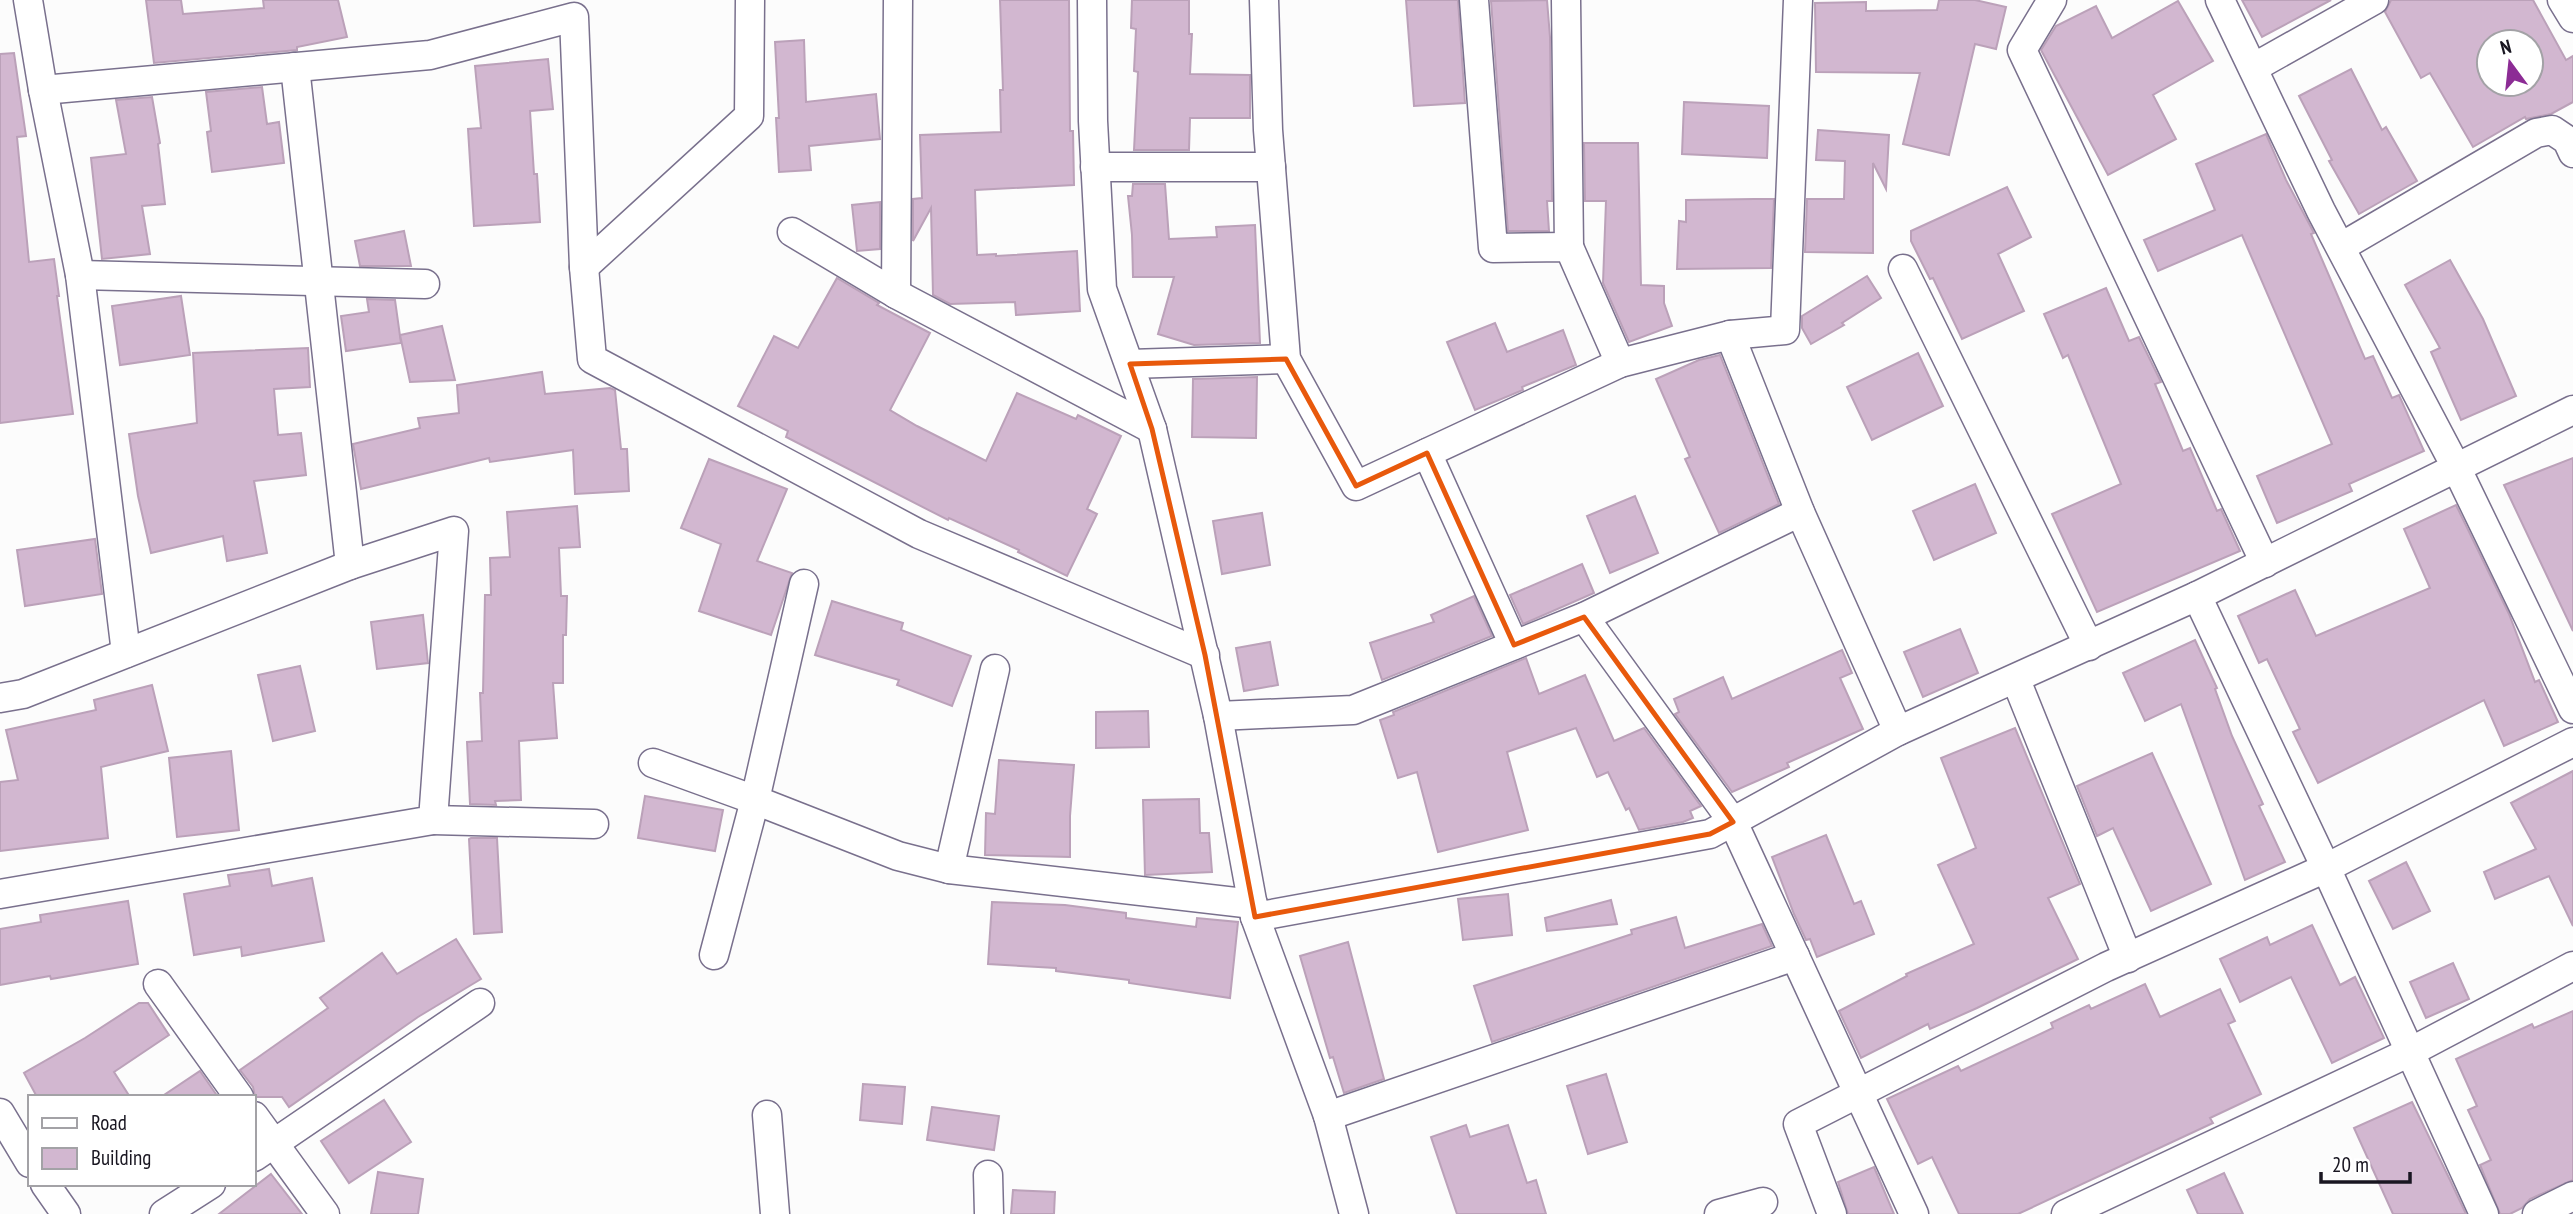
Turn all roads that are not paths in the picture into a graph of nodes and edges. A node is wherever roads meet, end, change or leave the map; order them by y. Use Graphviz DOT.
graph roads {
  1 [pos="28,0"];
  2 [pos="750,0"];
  3 [pos="898,0"];
  4 [pos="1092,0"];
  5 [pos="1264,0"];
  6 [pos="1474,0"];
  7 [pos="1566,0"];
  8 [pos="1798,0"];
  9 [pos="2052,0"];
  10 [pos="2220,0"];
  11 [pos="2374,0"];
  12 [pos="2562,0"];
  13 [pos="572,9"];
  14 [pos="2573,18"];
  15 [pos="295,67"];
  16 [pos="2253,68"];
  17 [pos="43,90"];
  18 [pos="2573,153"];
  19 [pos="1095,167"];
  20 [pos="1271,167"];
  21 [pos="792,232"];
  22 [pos="1569,247"];
  23 [pos="2341,247"];
  24 [pos="584,267"];
  25 [pos="1903,269"];
  26 [pos="80,275"];
  27 [pos="319,281"];
  28 [pos="425,285"];
  29 [pos="896,294"];
  30 [pos="1730,335"];
  31 [pos="1286,359"];
  32 [pos="1620,363"];
  33 [pos="1130,364"];
  34 [pos="2573,410"];
  35 [pos="1152,429"];
  36 [pos="1427,453"];
  37 [pos="2456,467"];
  38 [pos="1800,512"];
  39 [pos="2265,563"];
  40 [pos="350,565"];
  41 [pos="804,584"];
  42 [pos="2197,596"];
  43 [pos="1584,617"];
  44 [pos="1514,645"];
  45 [pos="2089,646"];
  46 [pos="126,653"];
  47 [pos="1205,655"];
  48 [pos="995,669"];
  49 [pos="2015,680"];
  50 [pos="0,698"];
  51 [pos="2573,709"];
  52 [pos="1218,716"];
  53 [pos="1898,731"];
  54 [pos="2573,742"];
  55 [pos="653,763"];
  56 [pos="755,800"];
  57 [pos="433,820"];
  58 [pos="1734,822"];
  59 [pos="594,824"];
  60 [pos="2326,868"];
  61 [pos="948,869"];
  62 [pos="0,894"];
  63 [pos="1254,911"];
  64 [pos="714,955"];
  65 [pos="1795,956"];
  66 [pos="2128,958"];
  67 [pos="2573,966"];
  68 [pos="158,984"];
  69 [pos="480,1003"];
  70 [pos="2410,1052"];
  71 [pos="1860,1094"];
  72 [pos="238,1095"];
  73 [pos="0,1113"];
  74 [pos="767,1115"];
  75 [pos="1328,1116"];
  76 [pos="256,1123"];
  77 [pos="264,1151"];
  78 [pos="28,1160"];
  79 [pos="988,1175"];
  80 [pos="45,1186"];
  81 [pos="208,1186"];
  82 [pos="2573,1196"];
  83 [pos="1763,1202"];
  84 [pos="66,1214"];
  85 [pos="164,1214"];
  86 [pos="325,1214"];
  87 [pos="775,1214"];
  88 [pos="989,1214"];
  89 [pos="1354,1214"];
  90 [pos="1719,1214"];
  91 [pos="1832,1214"];
  92 [pos="1914,1214"];
  93 [pos="2066,1214"];
  94 [pos="2484,1214"];
  95 [pos="2537,1214"];
  1 -- 17 [label="street"];
  2 -- 24 [label="street"];
  3 -- 29 [label="street"];
  4 -- 19 [label="street"];
  5 -- 20 [label="street"];
  6 -- 22 [label="street"];
  7 -- 22 [label="street"];
  8 -- 30 [label="street"];
  9 -- 39 [label="street"];
  10 -- 16 [label="street"];
  11 -- 16 [label="street"];
  12 -- 14 [label="street"];
  13 -- 15 [label="street"];
  13 -- 24 [label="street"];
  15 -- 17 [label="street"];
  15 -- 27 [label="street"];
  16 -- 23 [label="street"];
  17 -- 26 [label="street"];
  18 -- 23 [label="street"];
  19 -- 20 [label="street"];
  19 -- 33 [label="street"];
  20 -- 31 [label="street"];
  21 -- 29 [label="street"];
  22 -- 32 [label="street"];
  23 -- 37 [label="street"];
  24 -- 47 [label="street"];
  25 -- 45 [label="street"];
  26 -- 27 [label="street"];
  26 -- 46 [label="street"];
  27 -- 28 [label="street"];
  27 -- 40 [label="street"];
  29 -- 35 [label="street"];
  30 -- 32 [label="street"];
  30 -- 38 [label="street"];
  31 -- 33 [label="street"];
  31 -- 36 [label="street"];
  32 -- 36 [label="street"];
  33 -- 35 [label="street"];
  34 -- 37 [label="street"];
  35 -- 47 [label="street"];
  36 -- 44 [label="street"];
  37 -- 39 [label="street"];
  37 -- 51 [label="street"];
  38 -- 43 [label="street"];
  38 -- 53 [label="street"];
  39 -- 42 [label="street"];
  40 -- 46 [label="street"];
  40 -- 57 [label="street"];
  41 -- 56 [label="street"];
  42 -- 45 [label="street"];
  42 -- 60 [label="street"];
  43 -- 44 [label="street"];
  43 -- 58 [label="street"];
  44 -- 52 [label="street"];
  45 -- 49 [label="street"];
  46 -- 50 [label="street"];
  47 -- 52 [label="street"];
  48 -- 61 [label="street"];
  49 -- 53 [label="street"];
  49 -- 66 [label="street"];
  52 -- 63 [label="street"];
  53 -- 58 [label="street"];
  54 -- 60 [label="street"];
  55 -- 56 [label="street"];
  56 -- 61 [label="street"];
  56 -- 64 [label="street"];
  57 -- 59 [label="street"];
  57 -- 62 [label="street"];
  58 -- 63 [label="street"];
  58 -- 65 [label="street"];
  60 -- 66 [label="street"];
  60 -- 70 [label="street"];
  61 -- 63 [label="street"];
  63 -- 75 [label="street"];
  65 -- 71 [label="street"];
  65 -- 75 [label="street"];
  66 -- 71 [label="street"];
  67 -- 70 [label="street"];
  68 -- 72 [label="street"];
  69 -- 77 [label="street"];
  70 -- 93 [label="street"];
  70 -- 94 [label="street"];
  71 -- 91 [label="street"];
  71 -- 92 [label="street"];
  73 -- 78 [label="street"];
  74 -- 87 [label="street"];
  75 -- 89 [label="street"];
  76 -- 77 [label="street"];
  77 -- 86 [label="street"];
  79 -- 88 [label="street"];
  80 -- 84 [label="street"];
  81 -- 85 [label="street"];
  82 -- 95 [label="street"];
  83 -- 90 [label="street"];
}
